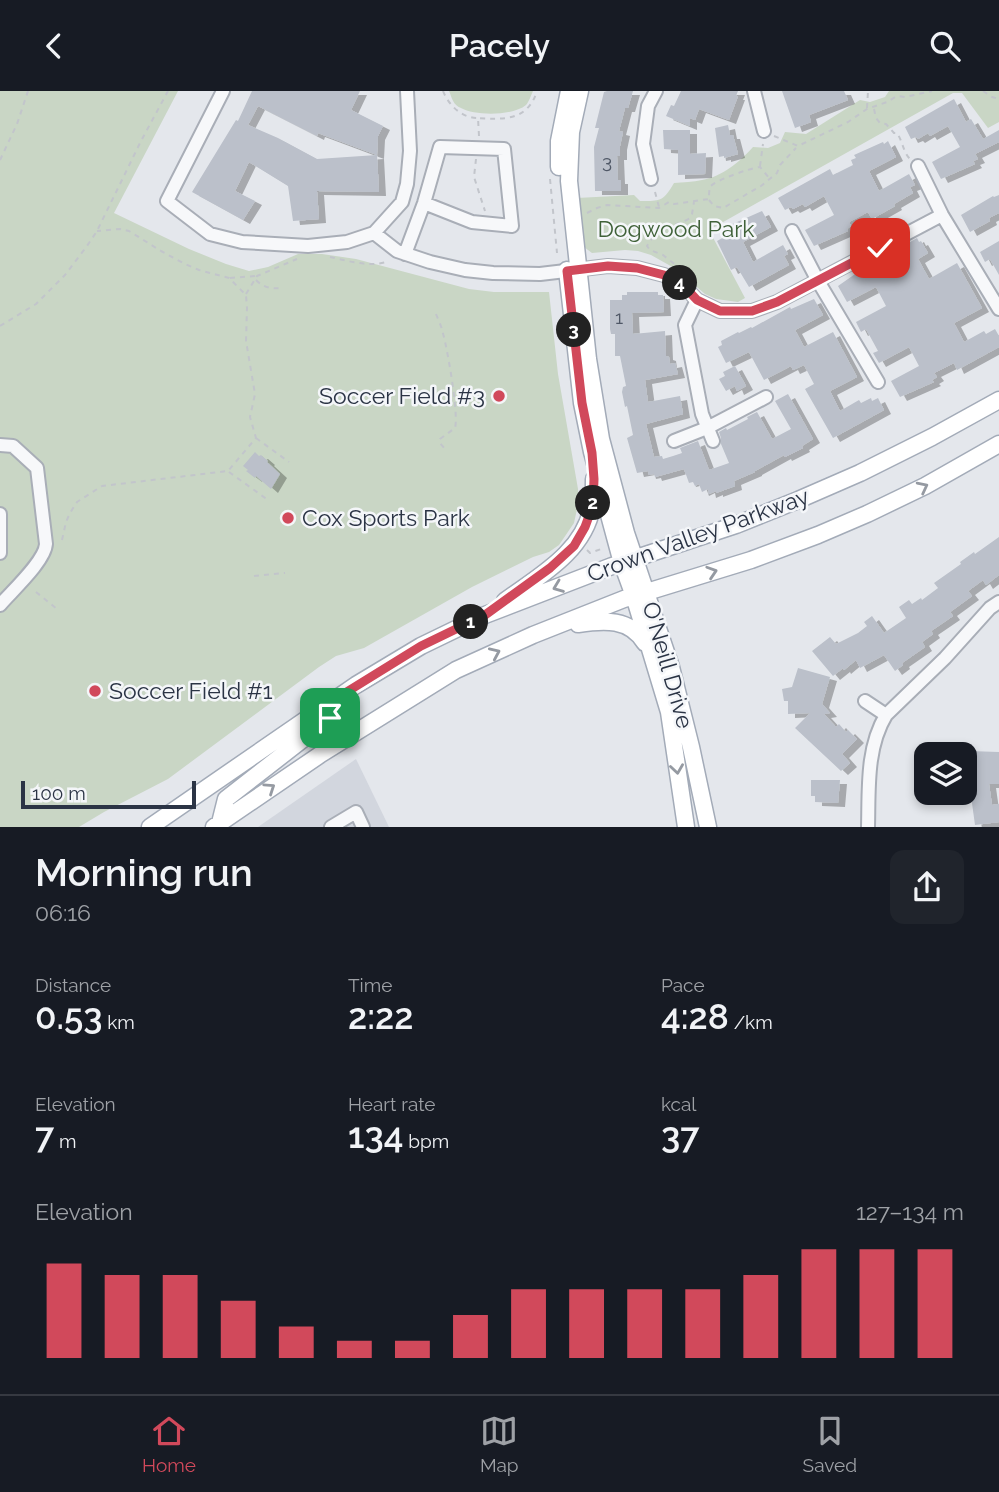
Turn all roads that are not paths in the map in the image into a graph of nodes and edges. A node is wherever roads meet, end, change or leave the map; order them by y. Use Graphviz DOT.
graph roads {
  1 [pos="223,91"];
  2 [pos="407,91"];
  3 [pos="569,91"];
  4 [pos="580,91"];
  5 [pos="656,91"];
  6 [pos="754,91"];
  7 [pos="764,131"];
  8 [pos="918,166"];
  9 [pos="651,179"];
  10 [pos="424,203"];
  11 [pos="942,215"];
  12 [pos="792,232"];
  13 [pos="374,233"];
  14 [pos="399,256"];
  15 [pos="572,270"];
  16 [pos="818,281"];
  17 [pos="697,300"];
  18 [pos="999,309"];
  19 [pos="878,382"];
  20 [pos="766,397"];
  21 [pos="999,400"];
  22 [pos="707,428"];
  23 [pos="674,441"];
  24 [pos="713,441"];
  25 [pos="0,445"];
  26 [pos="999,445"];
  27 [pos="592,453"];
  28 [pos="0,514"];
  29 [pos="0,553"];
  30 [pos="628,560"];
  31 [pos="640,594"];
  32 [pos="999,602"];
  33 [pos="0,605"];
  34 [pos="485,615"];
  35 [pos="533,635"];
  36 [pos="652,655"];
  37 [pos="345,693"];
  38 [pos="865,701"];
  39 [pos="886,715"];
  40 [pos="223,824"];
  41 [pos="150,827"];
  42 [pos="331,827"];
  43 [pos="363,827"];
  44 [pos="686,827"];
  45 [pos="708,827"];
  46 [pos="867,827"];
  1 -- 13 [label="street"];
  2 -- 13 [label="street"];
  3 -- 15 [label="main road, O'Neill Drive"];
  4 -- 15 [label="main road, O'Neill Drive"];
  5 -- 9 [label="street"];
  6 -- 7 [label="street"];
  8 -- 11 [label="street"];
  10 -- 10 [label="street"];
  10 -- 14 [label="street"];
  11 -- 16 [label="street"];
  11 -- 18 [label="street"];
  12 -- 16 [label="street"];
  13 -- 14 [label="street"];
  14 -- 15 [label="street"];
  15 -- 17 [label="street"];
  15 -- 27 [label="main road, O'Neill Drive"];
  15 -- 30 [label="main road, O'Neill Drive"];
  16 -- 17 [label="street"];
  16 -- 19 [label="street"];
  17 -- 22 [label="street"];
  20 -- 22 [label="street"];
  21 -- 30 [label="main road, Crown Valley Parkway"];
  22 -- 23 [label="street"];
  22 -- 24 [label="street"];
  25 -- 33 [label="street"];
  31 -- 26 [label="main road, Crown Valley Parkway, one-way"];
  27 -- 30 [label="main road, O'Neill Drive"];
  27 -- 34 [label="main road"];
  28 -- 29 [label="street"];
  30 -- 31 [label="main road, O'Neill Drive"];
  30 -- 34 [label="main road, Crown Valley Parkway, one-way"];
  31 -- 35 [label="main road, Crown Valley Parkway"];
  31 -- 36 [label="main road, O'Neill Drive"];
  31 -- 45 [label="main road, O'Neill Drive"];
  32 -- 39 [label="street"];
  34 -- 37 [label="main road, Crown Valley Parkway"];
  35 -- 36 [label="main road"];
  40 -- 35 [label="main road, Crown Valley Parkway, one-way"];
  36 -- 44 [label="main road, O'Neill Drive, one-way"];
  37 -- 40 [label="main road"];
  37 -- 41 [label="main road, Crown Valley Parkway"];
  38 -- 39 [label="street"];
  39 -- 46 [label="street"];
  42 -- 43 [label="street"];
}
